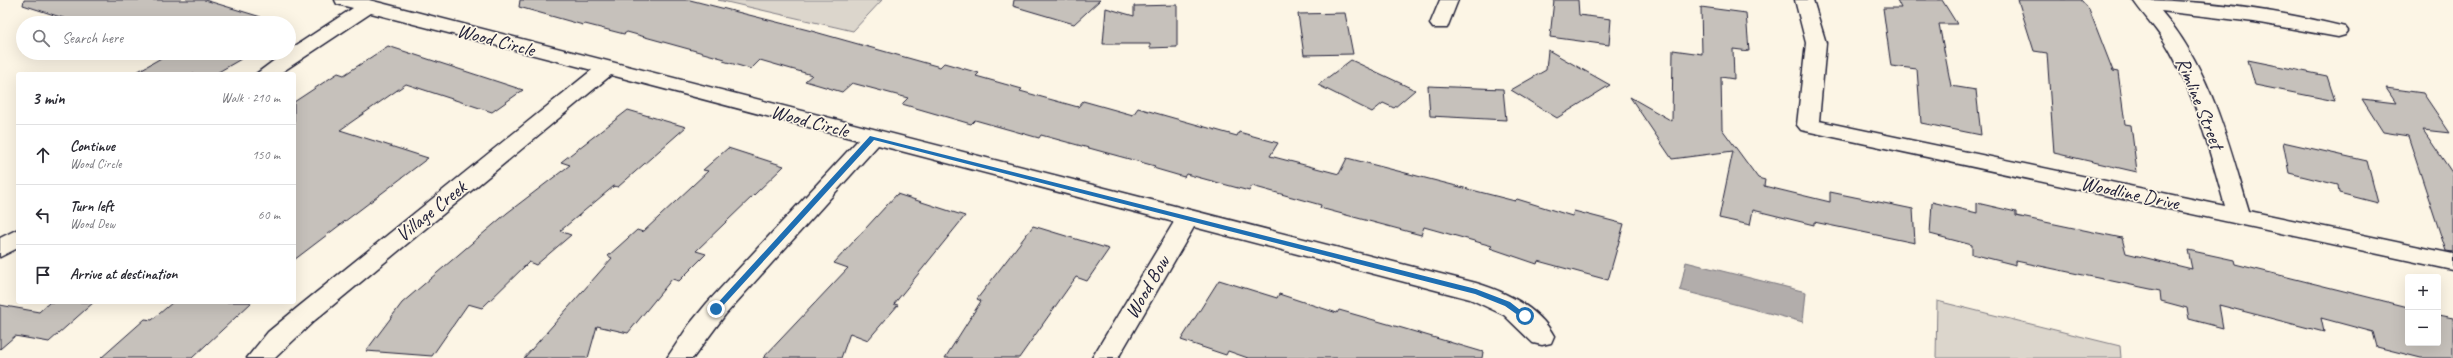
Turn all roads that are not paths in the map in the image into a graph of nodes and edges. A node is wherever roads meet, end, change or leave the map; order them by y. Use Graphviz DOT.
graph roads {
  1 [pos="344,0"];
  2 [pos="1449,0"];
  3 [pos="1804,0"];
  4 [pos="2143,1"];
  5 [pos="369,6"];
  6 [pos="1440,24"];
  7 [pos="2338,31"];
  8 [pos="296,54"];
  9 [pos="287,60"];
  10 [pos="606,68"];
  11 [pos="269,72"];
  12 [pos="872,138"];
  13 [pos="2239,216"];
  14 [pos="1188,217"];
  15 [pos="16,238"];
  16 [pos="0,249"];
  17 [pos="2453,262"];
  18 [pos="1542,336"];
  19 [pos="260,358"];
  20 [pos="680,358"];
  21 [pos="1105,358"];
  1 -- 5 [label="street, Wood Circle"];
  2 -- 6 [label="street"];
  3 -- 13 [label="street, Woodline Drive"];
  4 -- 7 [label="street"];
  4 -- 13 [label="street, Rimline Street"];
  5 -- 8 [label="street"];
  5 -- 10 [label="street, Wood Circle"];
  9 -- 11 [label="street"];
  10 -- 12 [label="street, Wood Circle"];
  10 -- 19 [label="street, Village Creek"];
  12 -- 14 [label="street, Wood Circle"];
  12 -- 20 [label="street"];
  13 -- 17 [label="street, Woodline Drive"];
  14 -- 18 [label="street, Wood Circle"];
  14 -- 21 [label="street, Wood Bow"];
  15 -- 16 [label="street"];
}
